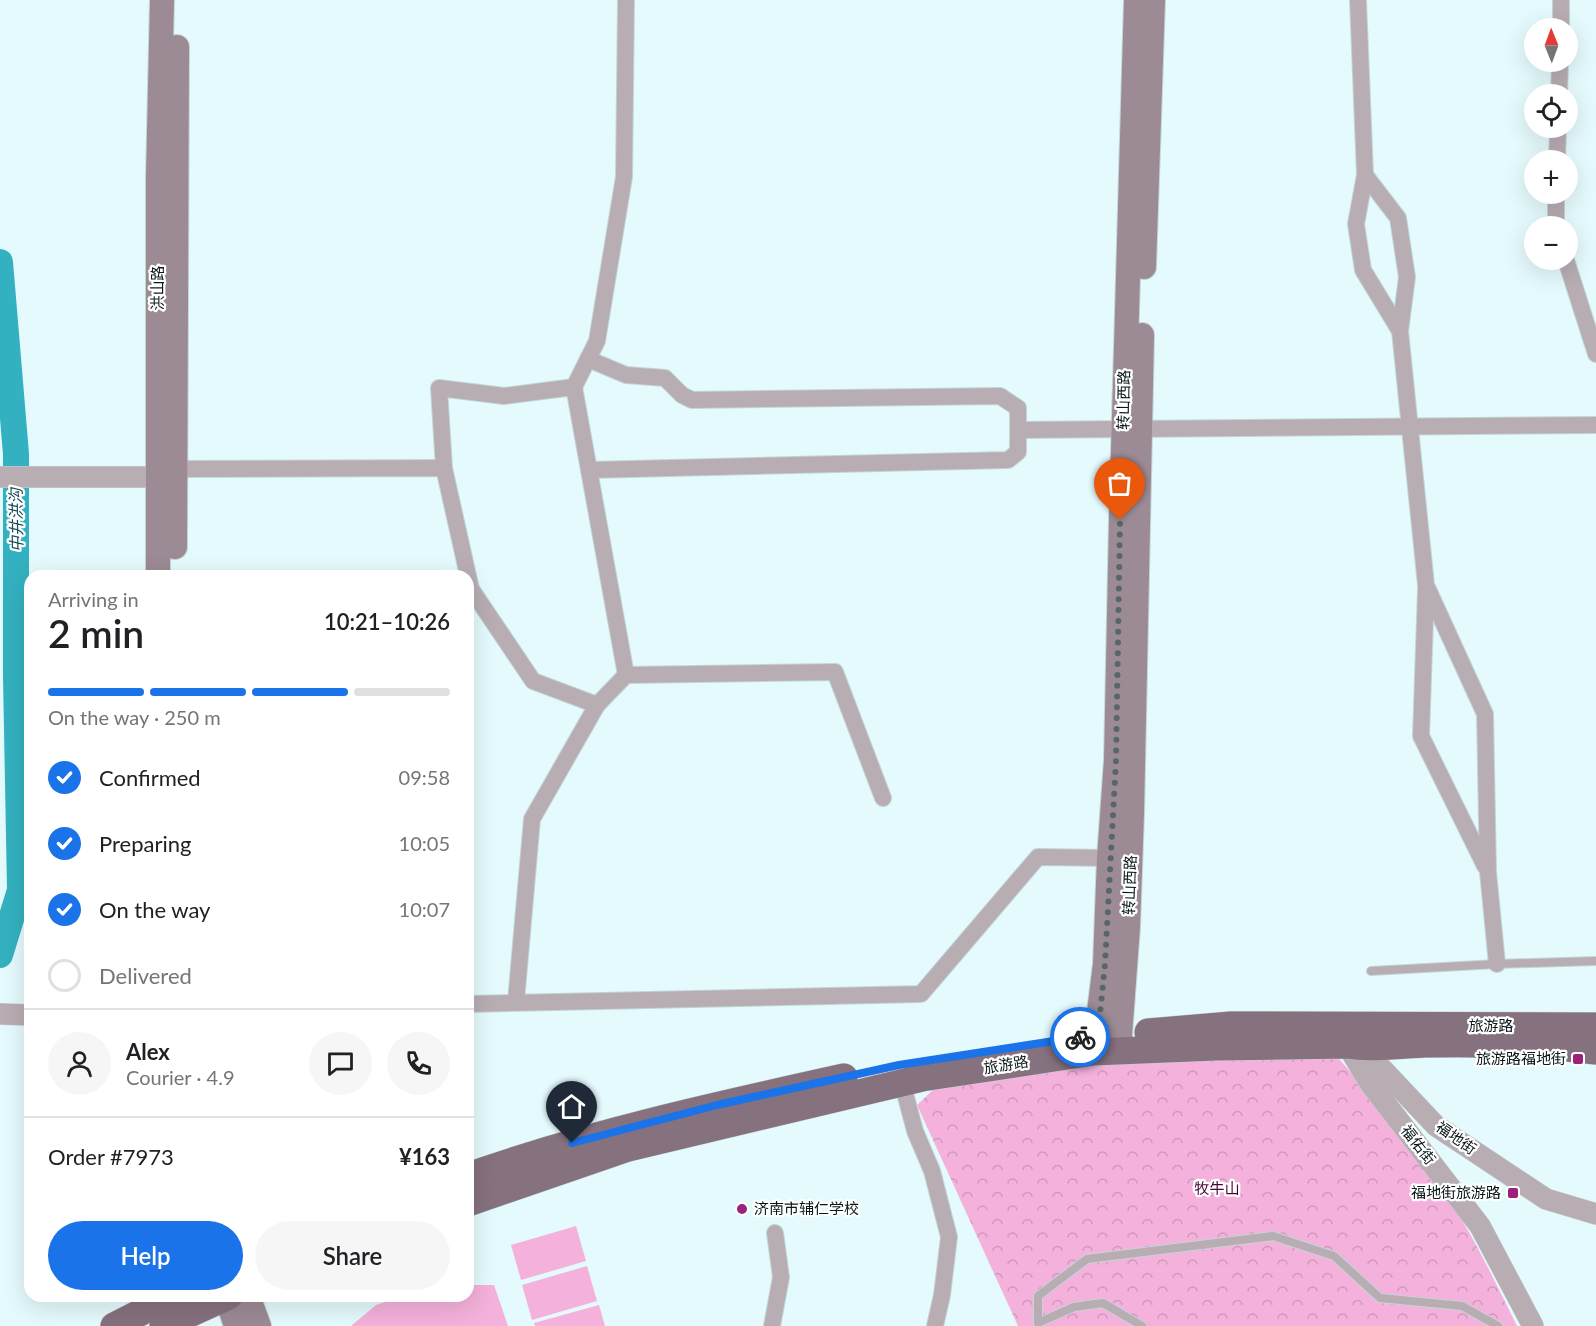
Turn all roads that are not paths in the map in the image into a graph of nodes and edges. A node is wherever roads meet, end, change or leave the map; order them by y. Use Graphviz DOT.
graph roads {
  1 [pos="162,0"];
  2 [pos="177,0"];
  3 [pos="626,0"];
  4 [pos="1136,0"];
  5 [pos="1153,0"];
  6 [pos="1358,0"];
  7 [pos="1561,0"];
  8 [pos="1561,18"];
  9 [pos="1365,175"];
  10 [pos="1569,270"];
  11 [pos="1400,330"];
  12 [pos="1596,354"];
  13 [pos="588,359"];
  14 [pos="574,387"];
  15 [pos="1596,424"];
  16 [pos="1410,427"];
  17 [pos="1132,429"];
  18 [pos="1018,430"];
  19 [pos="444,468"];
  20 [pos="589,470"];
  21 [pos="167,473"];
  22 [pos="0,477"];
  23 [pos="159,570"];
  24 [pos="175,570"];
  25 [pos="467,570"];
  26 [pos="1426,585"];
  27 [pos="474,593"];
  28 [pos="626,675"];
  29 [pos="597,705"];
  30 [pos="883,798"];
  31 [pos="1109,858"];
  32 [pos="1488,872"];
  33 [pos="1596,961"];
  34 [pos="1497,964"];
  35 [pos="1371,971"];
  36 [pos="516,1001"];
  37 [pos="474,1004"];
  38 [pos="4,1014"];
  39 [pos="24,1015"];
  40 [pos="1596,1026"];
  41 [pos="1350,1039"];
  42 [pos="1109,1043"];
  43 [pos="1596,1051"];
  44 [pos="902,1082"];
  45 [pos="474,1174"];
  46 [pos="474,1201"];
  47 [pos="1596,1214"];
  48 [pos="775,1233"];
  49 [pos="161,1302"];
  50 [pos="218,1302"];
  51 [pos="233,1302"];
  52 [pos="237,1302"];
  53 [pos="114,1326"];
  54 [pos="163,1326"];
  55 [pos="236,1326"];
  56 [pos="259,1326"];
  57 [pos="772,1326"];
  58 [pos="935,1326"];
  59 [pos="1142,1326"];
  60 [pos="1498,1326"];
  61 [pos="1533,1326"];
  1 -- 21 [label="main road, 洪山路"];
  2 -- 21 [label="main road, 洪山路"];
  3 -- 13 [label="street"];
  4 -- 17 [label="main road, 转山西路"];
  5 -- 17 [label="main road, 转山西路"];
  6 -- 9 [label="street"];
  7 -- 8 [label="street"];
  9 -- 11 [label="street"];
  9 -- 11 [label="street"];
  10 -- 12 [label="street"];
  11 -- 16 [label="street"];
  13 -- 14 [label="street"];
  13 -- 18 [label="street"];
  14 -- 19 [label="street"];
  14 -- 20 [label="street"];
  15 -- 16 [label="street"];
  16 -- 17 [label="street"];
  16 -- 26 [label="street"];
  17 -- 18 [label="street"];
  17 -- 31 [label="main road, 转山西路"];
  17 -- 42 [label="main road, 转山西路"];
  18 -- 20 [label="street"];
  19 -- 21 [label="street"];
  19 -- 25 [label="street"];
  20 -- 28 [label="street"];
  21 -- 22 [label="street"];
  21 -- 23 [label="main road, 洪山路"];
  21 -- 24 [label="main road, 洪山路"];
  26 -- 32 [label="street"];
  26 -- 32 [label="street"];
  27 -- 29 [label="street"];
  28 -- 29 [label="street"];
  28 -- 30 [label="street"];
  29 -- 36 [label="street"];
  31 -- 36 [label="street"];
  31 -- 42 [label="main road, 转山西路"];
  32 -- 34 [label="street"];
  33 -- 34 [label="lane"];
  34 -- 35 [label="lane"];
  36 -- 37 [label="street"];
  38 -- 39 [label="street"];
  40 -- 41 [label="main road, 旅游路"];
  41 -- 42 [label="main road, 旅游路"];
  41 -- 43 [label="main road, 旅游路"];
  41 -- 47 [label="street, 福地街"];
  41 -- 61 [label="street, 福佑街"];
  42 -- 44 [label="main road, 旅游路"];
  42 -- 45 [label="main road, 旅游路"];
  44 -- 46 [label="main road, 旅游路"];
  44 -- 58 [label="street"];
  48 -- 57 [label="street"];
  49 -- 53 [label="main road"];
  50 -- 54 [label="main road"];
  51 -- 55 [label="main road"];
  52 -- 56 [label="main road"];
  59 -- 60 [label="lane"];
}
